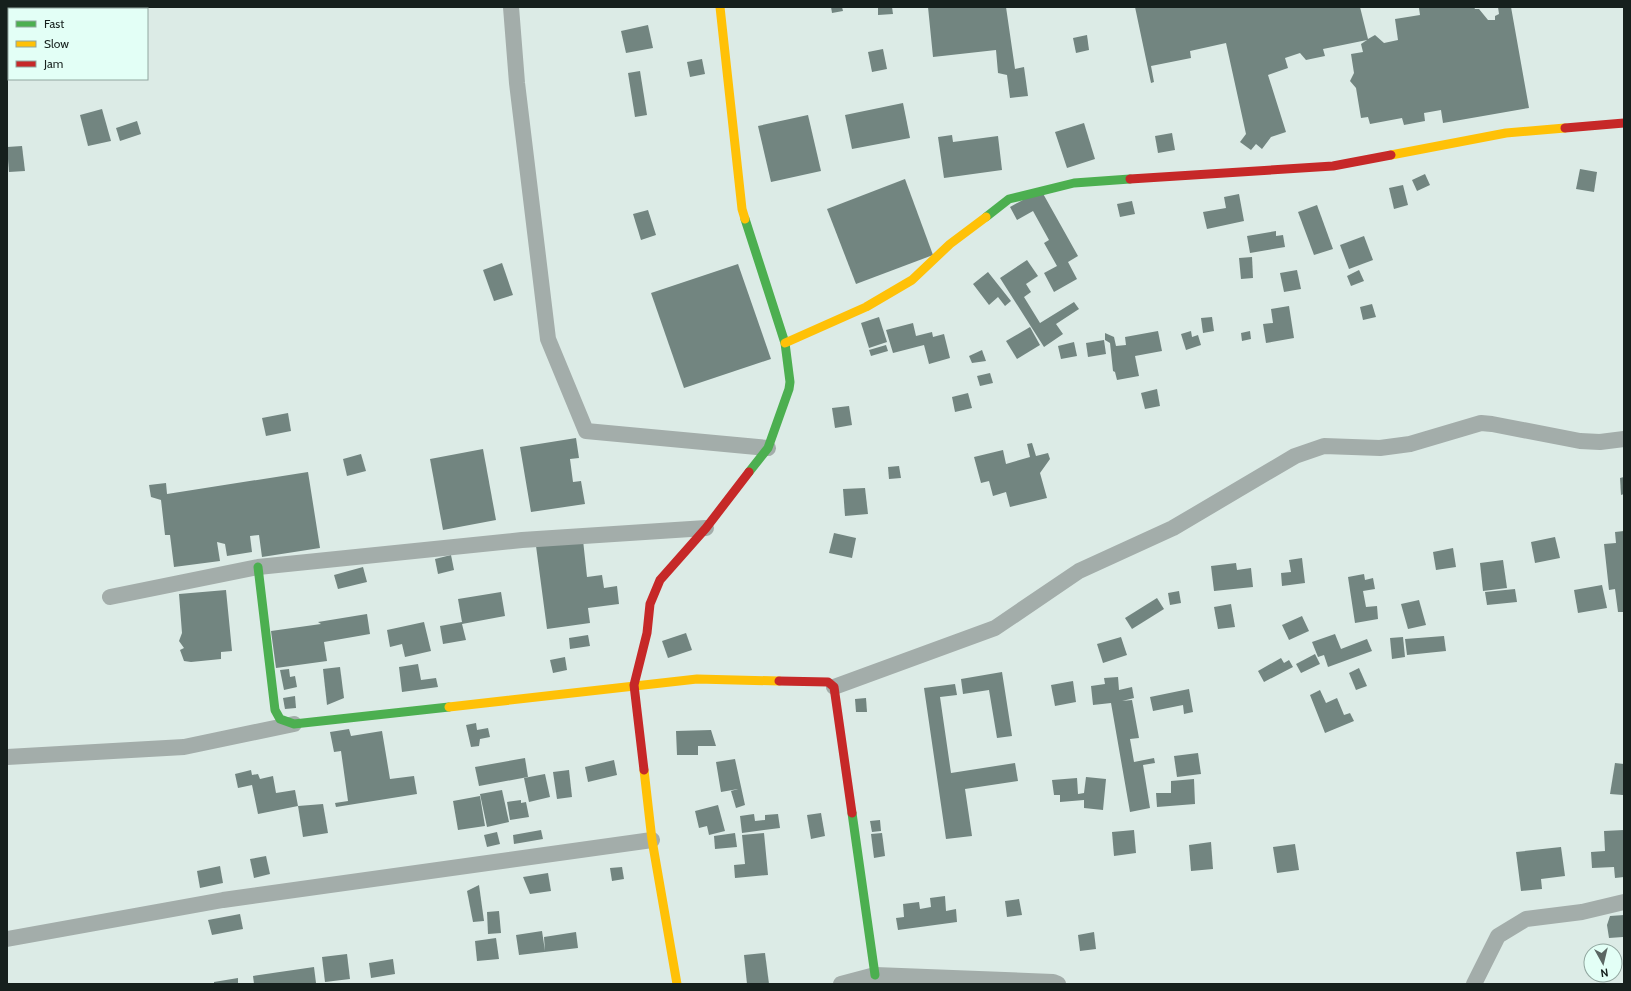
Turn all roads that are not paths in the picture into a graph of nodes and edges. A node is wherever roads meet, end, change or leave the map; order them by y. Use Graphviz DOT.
graph roads {
  1 [pos="511,7"];
  2 [pos="720,7"];
  3 [pos="1624,123"];
  4 [pos="785,343"];
  5 [pos="1624,439"];
  6 [pos="768,448"];
  7 [pos="706,528"];
  8 [pos="258,567"];
  9 [pos="110,597"];
  10 [pos="634,685"];
  11 [pos="834,687"];
  12 [pos="294,724"];
  13 [pos="7,757"];
  14 [pos="652,840"];
  15 [pos="1624,902"];
  16 [pos="7,939"];
  17 [pos="875,975"];
  18 [pos="677,984"];
  19 [pos="841,984"];
  20 [pos="1058,984"];
  21 [pos="1474,984"];
  1 -- 6 [label="street"];
  2 -- 4 [label="street"];
  3 -- 4 [label="street"];
  4 -- 6 [label="street"];
  5 -- 11 [label="street"];
  6 -- 7 [label="street"];
  7 -- 8 [label="street"];
  7 -- 10 [label="street"];
  8 -- 9 [label="street"];
  8 -- 12 [label="street"];
  10 -- 11 [label="street"];
  10 -- 12 [label="street"];
  10 -- 14 [label="street"];
  11 -- 17 [label="street"];
  12 -- 13 [label="street"];
  14 -- 16 [label="street"];
  14 -- 18 [label="street"];
  15 -- 21 [label="street"];
  17 -- 19 [label="street"];
  17 -- 20 [label="street"];
}
